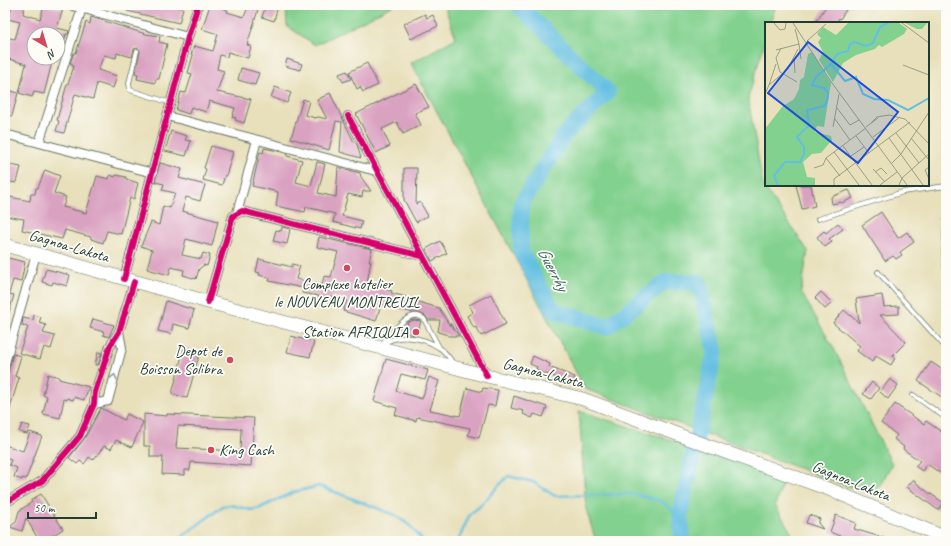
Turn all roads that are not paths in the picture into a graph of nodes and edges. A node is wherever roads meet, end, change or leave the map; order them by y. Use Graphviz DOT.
graph roads {
  1 [pos="6,5"];
  2 [pos="69,5"];
  3 [pos="198,5"];
  4 [pos="5,8"];
  5 [pos="82,8"];
  6 [pos="188,37"];
  7 [pos="137,51"];
  8 [pos="171,103"];
  9 [pos="167,116"];
  10 [pos="348,116"];
  11 [pos="5,134"];
  12 [pos="257,140"];
  13 [pos="39,143"];
  14 [pos="376,171"];
  15 [pos="153,172"];
  16 [pos="946,186"];
  17 [pos="237,213"];
  18 [pos="818,219"];
  19 [pos="946,220"];
  20 [pos="5,245"];
  21 [pos="36,254"];
  22 [pos="422,256"];
  23 [pos="878,272"];
  24 [pos="946,274"];
  25 [pos="129,280"];
  26 [pos="208,302"];
  27 [pos="119,332"];
  28 [pos="439,347"];
  29 [pos="378,348"];
  30 [pos="946,348"];
  31 [pos="5,363"];
  32 [pos="456,368"];
  33 [pos="487,376"];
  34 [pos="913,395"];
  35 [pos="94,404"];
  36 [pos="946,418"];
  37 [pos="5,503"];
  38 [pos="946,538"];
  1 -- 4 [label="street"];
  2 -- 5 [label="street"];
  3 -- 6 [label="street"];
  5 -- 6 [label="street"];
  5 -- 13 [label="street"];
  6 -- 8 [label="street"];
  7 -- 8 [label="lane"];
  8 -- 9 [label="street"];
  9 -- 12 [label="street"];
  9 -- 15 [label="street"];
  10 -- 14 [label="street"];
  11 -- 13 [label="street"];
  12 -- 14 [label="street"];
  12 -- 17 [label="street"];
  13 -- 15 [label="street"];
  14 -- 22 [label="street"];
  15 -- 25 [label="street"];
  16 -- 18 [label="lane"];
  17 -- 22 [label="street"];
  17 -- 26 [label="street"];
  19 -- 24 [label="lane"];
  20 -- 21 [label="main road, Gagnoa-Lakota"];
  21 -- 25 [label="main road, Gagnoa-Lakota"];
  21 -- 31 [label="street"];
  22 -- 33 [label="street"];
  23 -- 30 [label="lane"];
  25 -- 26 [label="main road, Gagnoa-Lakota"];
  25 -- 27 [label="street"];
  26 -- 29 [label="main road, Gagnoa-Lakota"];
  27 -- 35 [label="street"];
  35 -- 27 [label="street, one-way"];
  28 -- 29 [label="lane"];
  28 -- 29 [label="lane"];
  28 -- 32 [label="lane"];
  29 -- 32 [label="main road, Gagnoa-Lakota"];
  32 -- 33 [label="main road, Gagnoa-Lakota"];
  33 -- 38 [label="main road, Gagnoa-Lakota"];
  34 -- 36 [label="lane"];
  35 -- 37 [label="street"];
}
